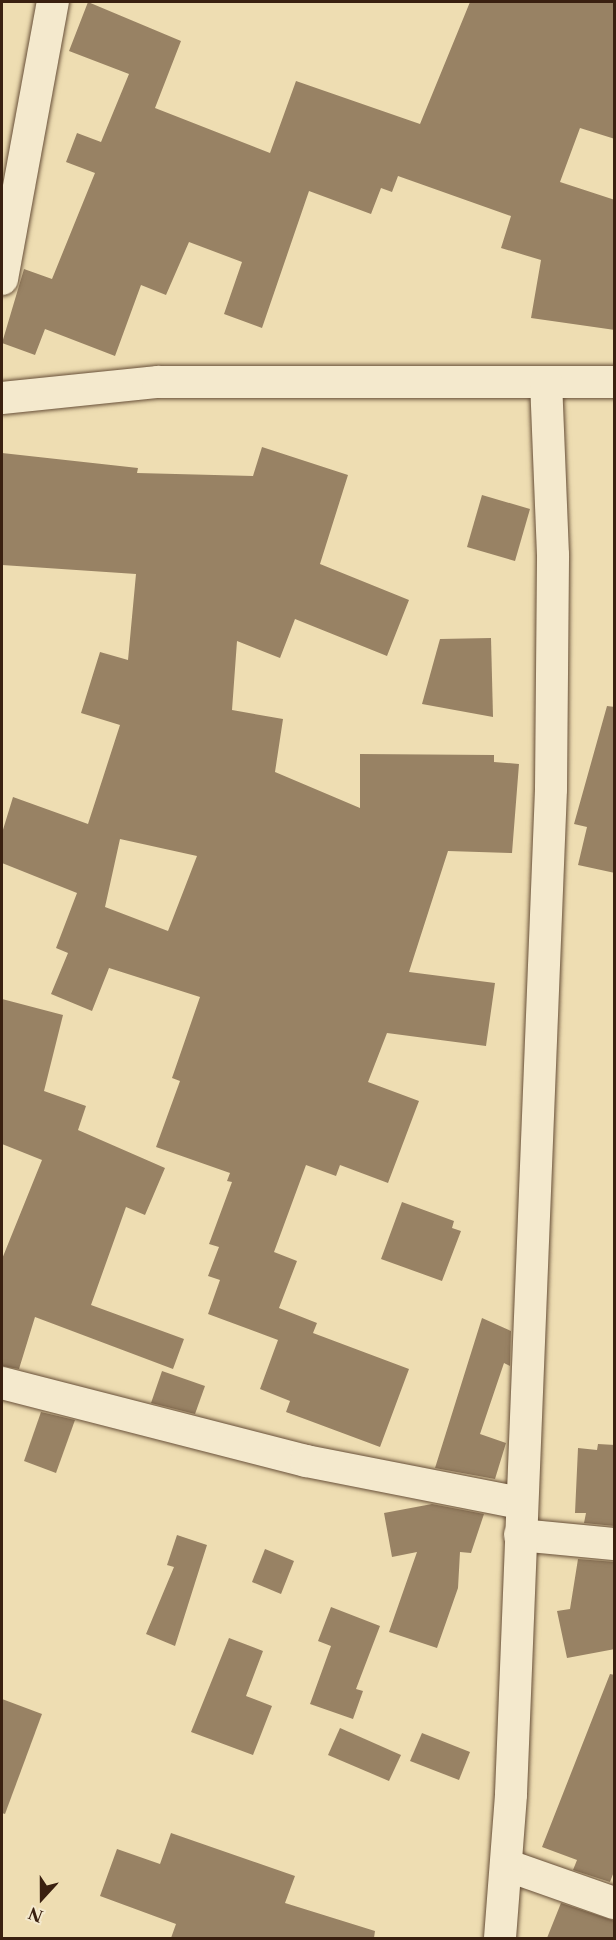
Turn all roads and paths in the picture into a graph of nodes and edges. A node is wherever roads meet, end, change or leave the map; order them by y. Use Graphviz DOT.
graph roads {
  1 [pos="53,2"];
  2 [pos="2,279"];
  3 [pos="615,381"];
  4 [pos="546,382"];
  5 [pos="2,398"];
  6 [pos="2,1383"];
  7 [pos="521,1503"];
  8 [pos="520,1535"];
  9 [pos="615,1544"];
  10 [pos="506,1865"];
  11 [pos="615,1903"];
  12 [pos="500,1938"];
  1 -- 2 [label="street"];
  3 -- 4 [label="street"];
  4 -- 5 [label="street"];
  4 -- 7 [label="street"];
  6 -- 7 [label="street"];
  7 -- 8 [label="street"];
  8 -- 9 [label="street"];
  8 -- 10 [label="street"];
  10 -- 11 [label="street"];
  10 -- 12 [label="street"];
}
